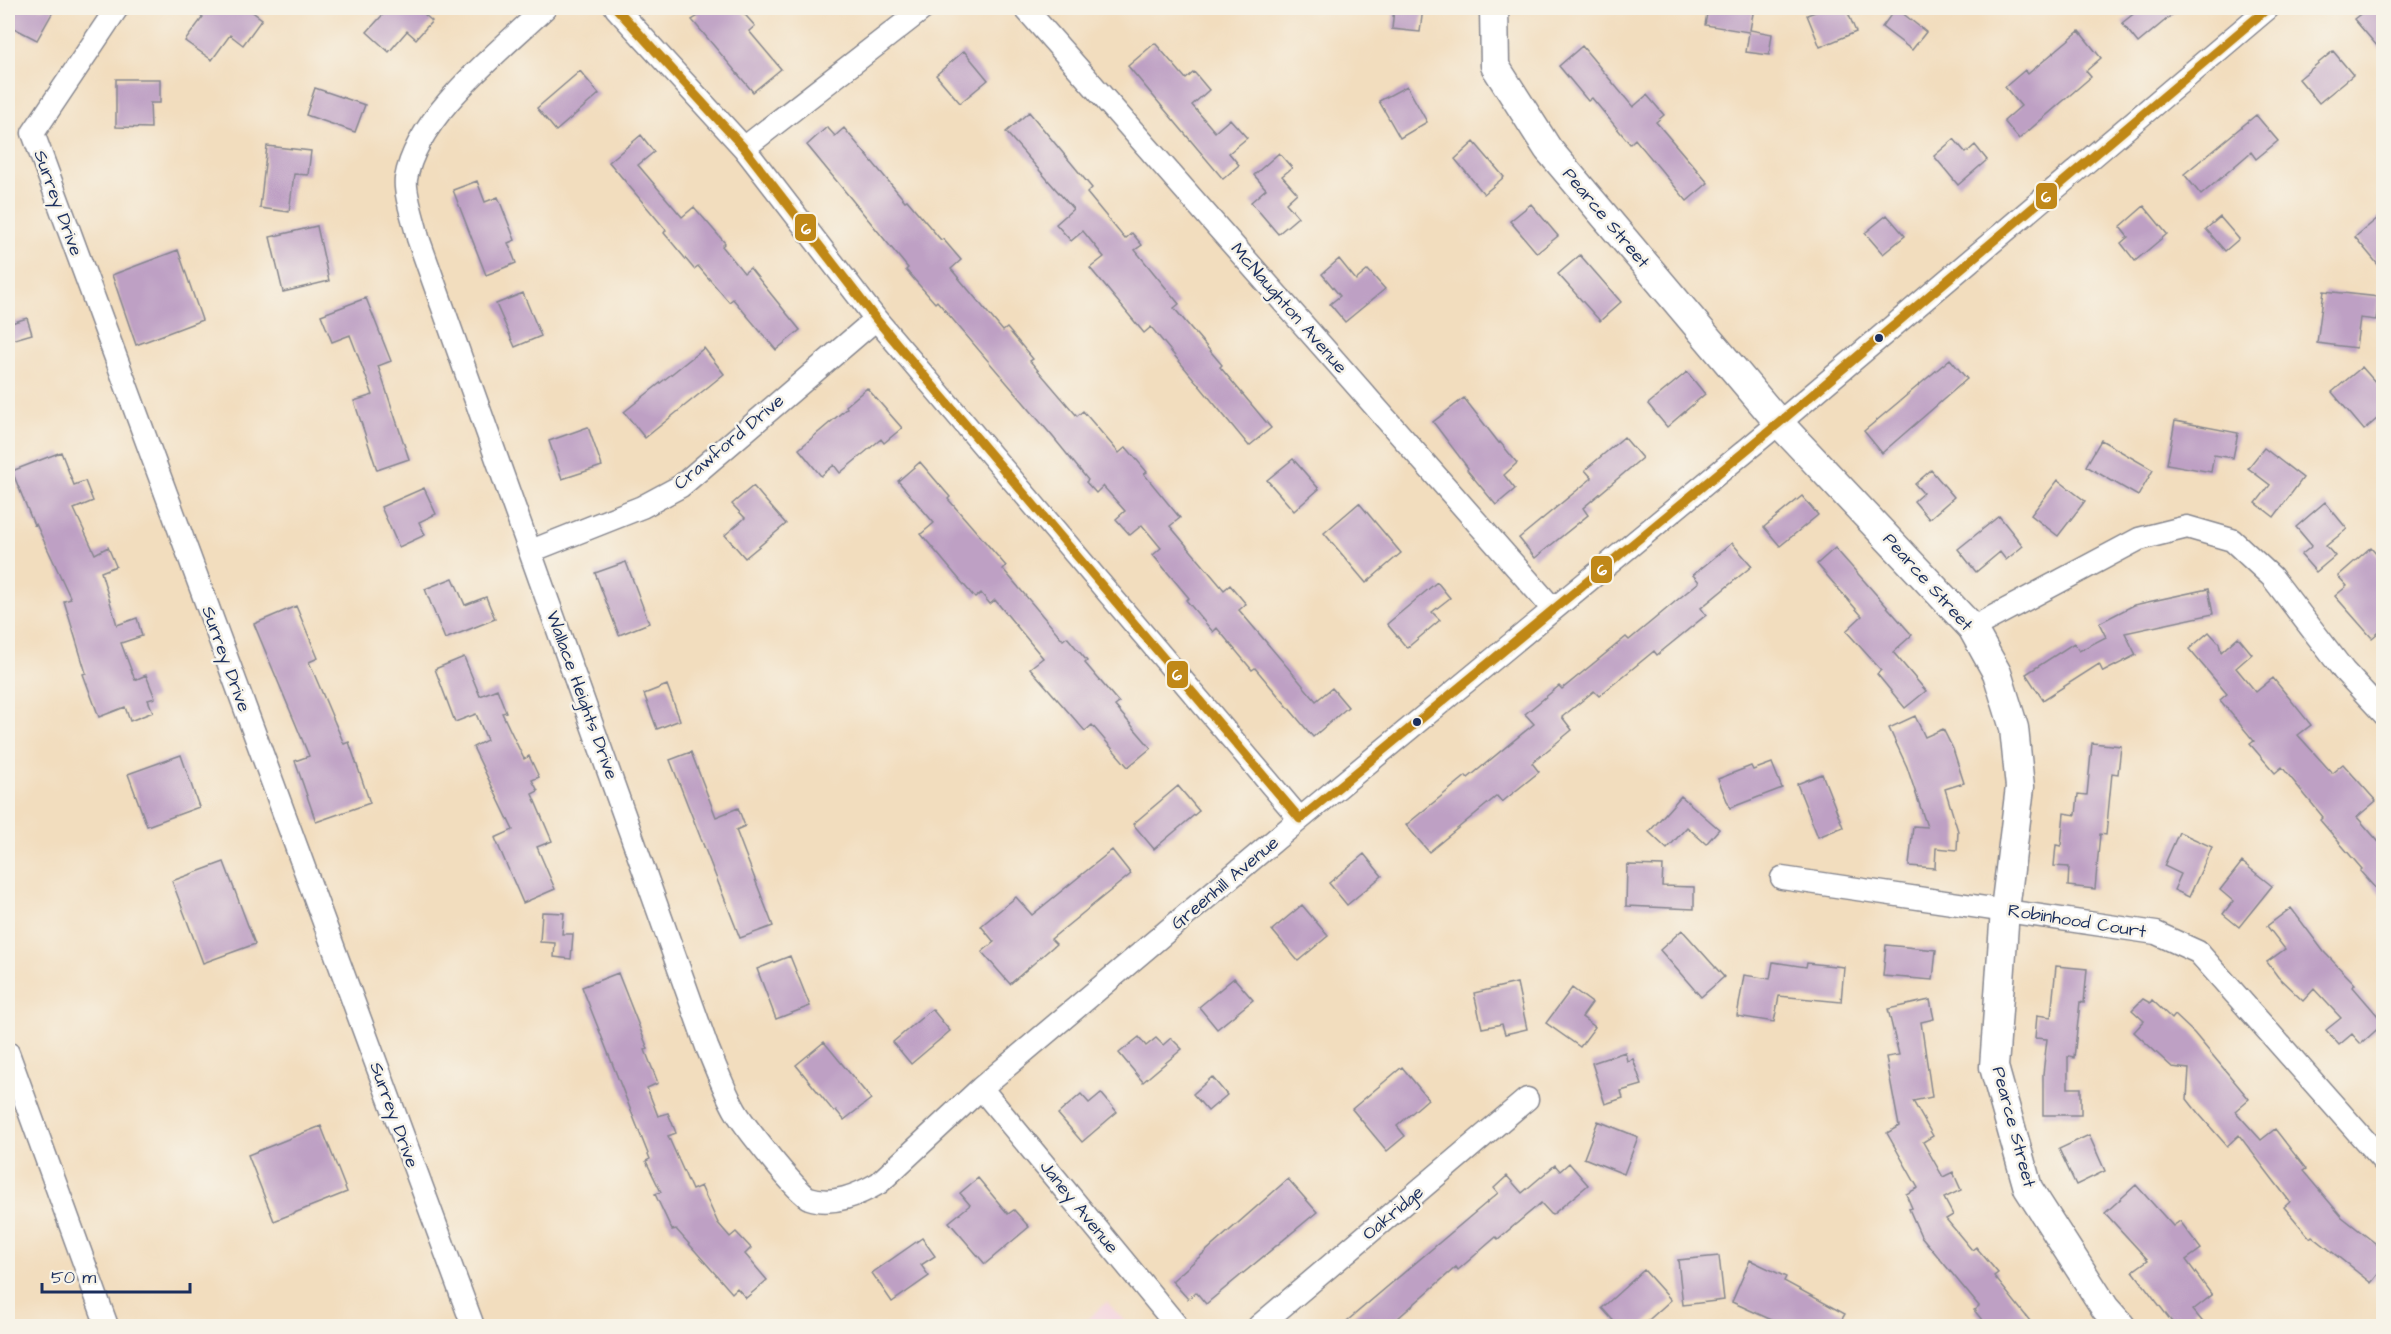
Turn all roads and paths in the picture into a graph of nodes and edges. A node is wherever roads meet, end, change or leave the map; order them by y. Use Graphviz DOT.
graph roads {
  1 [pos="117,8"];
  2 [pos="545,8"];
  3 [pos="616,8"];
  4 [pos="924,8"];
  5 [pos="1025,8"];
  6 [pos="1494,8"];
  7 [pos="2268,8"];
  8 [pos="744,148"];
  9 [pos="876,319"];
  10 [pos="1779,423"];
  11 [pos="531,551"];
  12 [pos="1553,609"];
  13 [pos="1972,628"];
  14 [pos="2384,714"];
  15 [pos="1300,819"];
  16 [pos="1782,878"];
  17 [pos="2005,910"];
  18 [pos="8,1053"];
  19 [pos="981,1088"];
  20 [pos="1527,1099"];
  21 [pos="2384,1162"];
  22 [pos="107,1326"];
  23 [pos="473,1326"];
  24 [pos="1177,1326"];
  25 [pos="1259,1326"];
  26 [pos="2121,1326"];
  1 -- 23 [label="street, Surrey Drive"];
  2 -- 11 [label="street, Wallace Heights Drive"];
  3 -- 8 [label="street"];
  4 -- 8 [label="street"];
  5 -- 12 [label="street, McNaughton Avenue"];
  6 -- 10 [label="street, Pearce Street"];
  7 -- 10 [label="street, Greenhill Avenue"];
  8 -- 9 [label="street"];
  9 -- 11 [label="street, Crawford Drive"];
  9 -- 15 [label="street"];
  10 -- 12 [label="street, Greenhill Avenue"];
  10 -- 13 [label="street, Pearce Street"];
  11 -- 19 [label="street, Wallace Heights Drive"];
  12 -- 15 [label="street, Greenhill Avenue"];
  13 -- 14 [label="street"];
  13 -- 17 [label="street, Pearce Street"];
  15 -- 19 [label="street, Greenhill Avenue"];
  16 -- 17 [label="street, Robinhood Court"];
  17 -- 21 [label="street, Robinhood Court"];
  17 -- 26 [label="street, Pearce Street"];
  18 -- 22 [label="street"];
  19 -- 24 [label="street, Janey Avenue"];
  20 -- 25 [label="street, Oakridge"];
}
